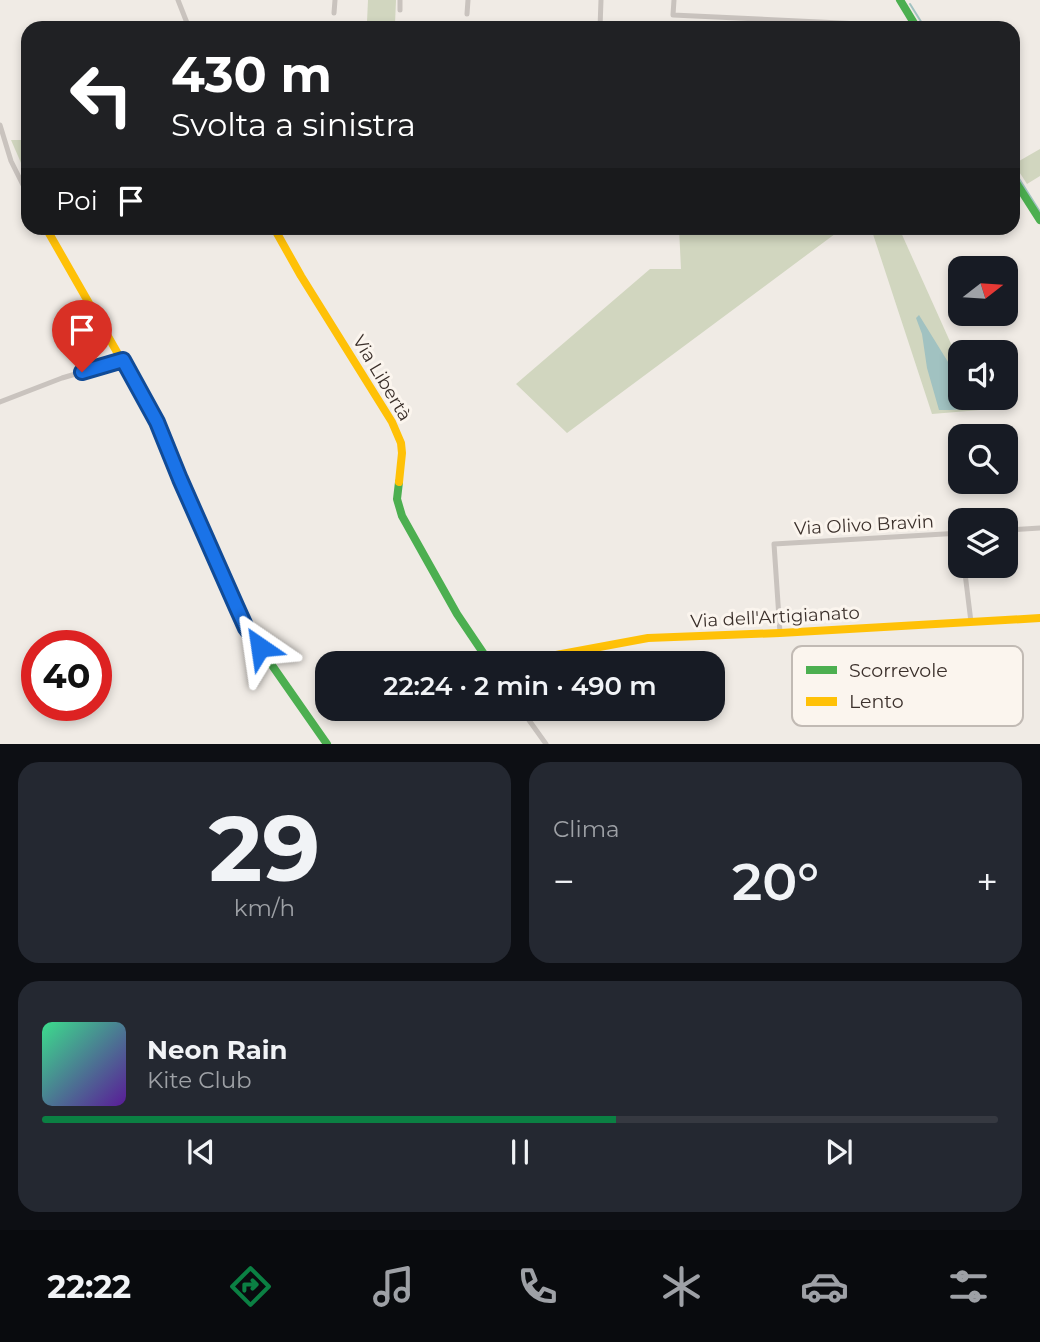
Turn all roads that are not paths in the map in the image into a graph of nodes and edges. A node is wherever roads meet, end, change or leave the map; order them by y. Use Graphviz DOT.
graph roads {
  1 [pos="178,0"];
  2 [pos="335,0"];
  3 [pos="400,0"];
  4 [pos="468,0"];
  5 [pos="601,0"];
  6 [pos="674,0"];
  7 [pos="900,0"];
  8 [pos="400,10"];
  9 [pos="334,13"];
  10 [pos="467,14"];
  11 [pos="186,21"];
  12 [pos="600,21"];
  13 [pos="798,21"];
  14 [pos="913,21"];
  15 [pos="0,125"];
  16 [pos="21,181"];
  17 [pos="1020,189"];
  18 [pos="1040,220"];
  19 [pos="50,235"];
  20 [pos="278,235"];
  21 [pos="123,360"];
  22 [pos="0,402"];
  23 [pos="1040,528"];
  24 [pos="1018,529"];
  25 [pos="948,534"];
  26 [pos="966,578"];
  27 [pos="1040,618"];
  28 [pos="971,622"];
  29 [pos="780,633"];
  30 [pos="482,651"];
  31 [pos="578,651"];
  32 [pos="530,721"];
  33 [pos="327,744"];
  34 [pos="546,744"];
  1 -- 11 [label="street"];
  2 -- 9 [label="street"];
  3 -- 8 [label="street"];
  4 -- 10 [label="street"];
  5 -- 12 [label="street"];
  6 -- 13 [label="street"];
  7 -- 14 [label="street"];
  15 -- 16 [label="street"];
  17 -- 18 [label="street"];
  19 -- 21 [label="street"];
  20 -- 30 [label="street, Via Libertà"];
  21 -- 22 [label="street"];
  21 -- 33 [label="street"];
  23 -- 24 [label="street"];
  25 -- 29 [label="street, Via Olivo Bravin"];
  26 -- 28 [label="street"];
  27 -- 28 [label="street, Via dell'Artigianato"];
  28 -- 29 [label="street, Via dell'Artigianato"];
  29 -- 31 [label="street, Via dell'Artigianato"];
  32 -- 34 [label="street"];
}
